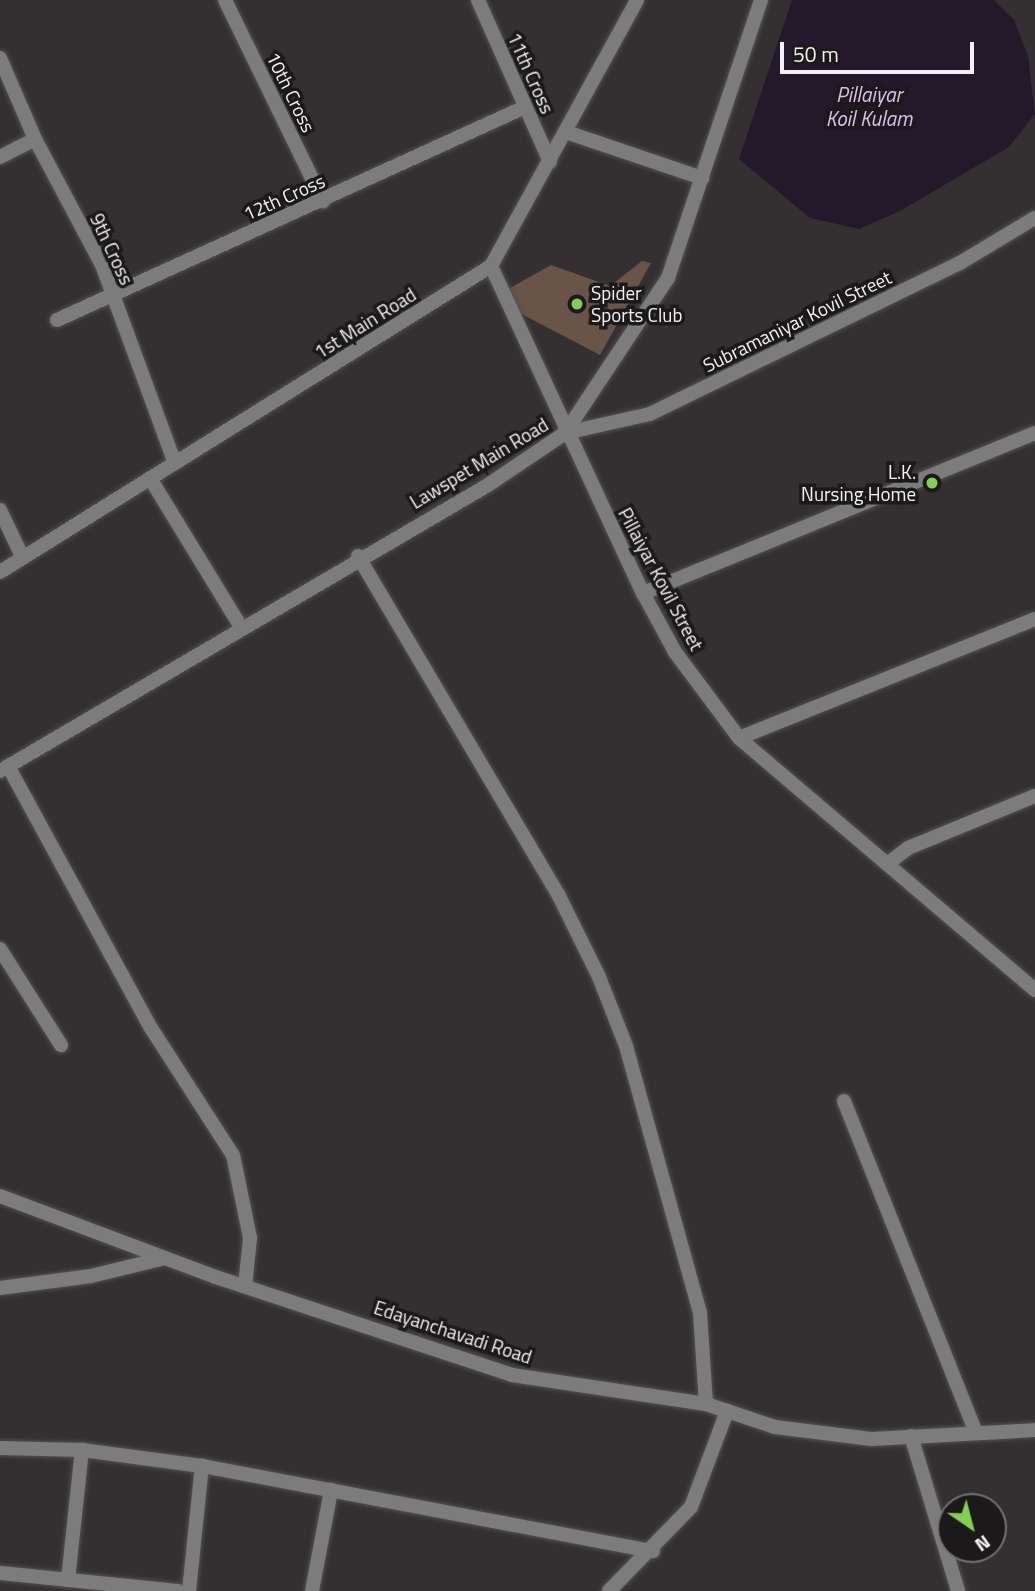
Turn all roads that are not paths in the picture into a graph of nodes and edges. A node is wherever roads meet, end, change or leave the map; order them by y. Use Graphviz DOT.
graph roads {
  1 [pos="225,0"];
  2 [pos="478,0"];
  3 [pos="637,0"];
  4 [pos="761,0"];
  5 [pos="0,58"];
  6 [pos="525,107"];
  7 [pos="566,132"];
  8 [pos="35,139"];
  9 [pos="0,157"];
  10 [pos="550,162"];
  11 [pos="702,178"];
  12 [pos="323,201"];
  13 [pos="1035,218"];
  14 [pos="491,267"];
  15 [pos="113,293"];
  16 [pos="57,320"];
  17 [pos="565,433"];
  18 [pos="1035,433"];
  19 [pos="175,463"];
  20 [pos="150,478"];
  21 [pos="0,510"];
  22 [pos="358,556"];
  23 [pos="23,558"];
  24 [pos="0,572"];
  25 [pos="643,593"];
  26 [pos="1035,619"];
  27 [pos="241,628"];
  28 [pos="739,738"];
  29 [pos="4,768"];
  30 [pos="1035,796"];
  31 [pos="887,864"];
  32 [pos="0,949"];
  33 [pos="1035,990"];
  34 [pos="61,1045"];
  35 [pos="844,1101"];
  36 [pos="0,1196"];
  37 [pos="165,1258"];
  38 [pos="245,1286"];
  39 [pos="0,1288"];
  40 [pos="706,1404"];
  41 [pos="727,1411"];
  42 [pos="1035,1430"];
  43 [pos="976,1432"];
  44 [pos="911,1436"];
  45 [pos="0,1448"];
  46 [pos="82,1450"];
  47 [pos="202,1466"];
  48 [pos="331,1490"];
  49 [pos="653,1551"];
  50 [pos="0,1573"];
  51 [pos="68,1580"];
  52 [pos="178,1591"];
  53 [pos="189,1591"];
  54 [pos="312,1591"];
  55 [pos="609,1591"];
  56 [pos="958,1591"];
  1 -- 12 [label="street, 10th Cross"];
  2 -- 6 [label="street, 11th Cross"];
  3 -- 7 [label="street, 1st Main Road"];
  4 -- 11 [label="street, Lawspet Main Road"];
  5 -- 8 [label="street, 9th Cross"];
  6 -- 10 [label="street, 11th Cross"];
  6 -- 12 [label="street, 12th Cross"];
  7 -- 10 [label="street, 1st Main Road"];
  7 -- 11 [label="street"];
  8 -- 9 [label="street"];
  8 -- 15 [label="street, 9th Cross"];
  10 -- 14 [label="street, 1st Main Road"];
  11 -- 17 [label="street, Lawspet Main Road"];
  12 -- 15 [label="street, 12th Cross"];
  13 -- 17 [label="street, Subramaniyar Kovil Street"];
  14 -- 17 [label="street, Pillaiyar Kovil Street"];
  14 -- 19 [label="street, 1st Main Road"];
  15 -- 16 [label="street, 12th Cross"];
  15 -- 19 [label="street, 9th Cross"];
  17 -- 22 [label="street, Lawspet Main Road"];
  17 -- 25 [label="street, Pillaiyar Kovil Street"];
  18 -- 25 [label="street"];
  19 -- 20 [label="street, 1st Main Road"];
  20 -- 23 [label="street, 1st Main Road"];
  20 -- 27 [label="street"];
  21 -- 23 [label="street"];
  22 -- 27 [label="street, Lawspet Main Road"];
  22 -- 40 [label="street"];
  23 -- 24 [label="street, 1st Main Road"];
  25 -- 28 [label="street, Pillaiyar Kovil Street"];
  26 -- 28 [label="street"];
  27 -- 29 [label="street, Lawspet Main Road"];
  28 -- 31 [label="street, Pillaiyar Kovil Street"];
  29 -- 38 [label="street"];
  30 -- 31 [label="street"];
  31 -- 33 [label="street, Pillaiyar Kovil Street"];
  32 -- 34 [label="street"];
  35 -- 43 [label="street"];
  36 -- 37 [label="street, Edayanchavadi Road"];
  37 -- 38 [label="street, Edayanchavadi Road"];
  37 -- 39 [label="street"];
  38 -- 40 [label="street, Edayanchavadi Road"];
  40 -- 41 [label="street, Edayanchavadi Road"];
  41 -- 44 [label="street, Edayanchavadi Road"];
  41 -- 49 [label="street"];
  42 -- 43 [label="street, Edayanchavadi Road"];
  43 -- 44 [label="street, Edayanchavadi Road"];
  44 -- 56 [label="street"];
  45 -- 46 [label="street"];
  46 -- 47 [label="street"];
  46 -- 51 [label="street"];
  47 -- 48 [label="street"];
  47 -- 53 [label="street"];
  48 -- 49 [label="street"];
  48 -- 54 [label="street"];
  49 -- 55 [label="street"];
  50 -- 51 [label="street"];
  51 -- 52 [label="street"];
}
